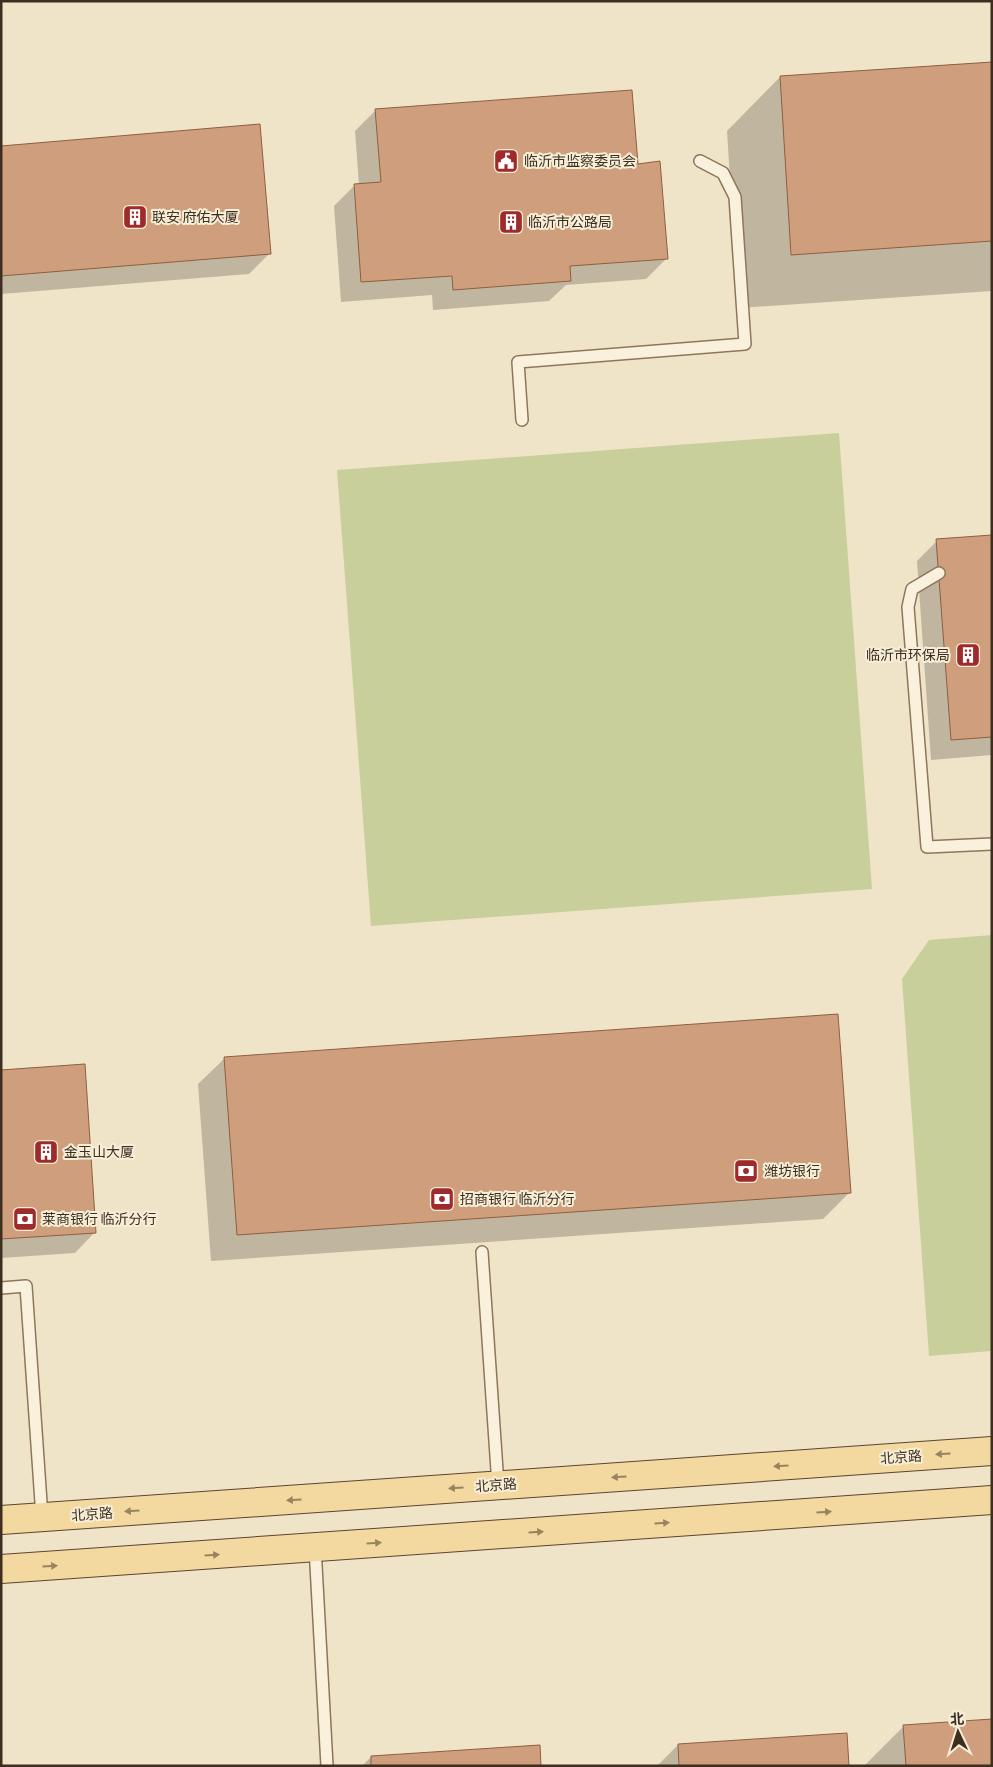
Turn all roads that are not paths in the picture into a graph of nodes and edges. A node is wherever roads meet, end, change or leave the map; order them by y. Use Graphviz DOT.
graph roads {
  1 [pos="700,161"];
  2 [pos="522,420"];
  3 [pos="939,573"];
  4 [pos="992,844"];
  5 [pos="482,1252"];
  6 [pos="1,1288"];
  7 [pos="992,1451"];
  8 [pos="498,1485"];
  9 [pos="992,1500"];
  10 [pos="42,1517"];
  11 [pos="1,1520"];
  12 [pos="315,1547"];
  13 [pos="1,1569"];
  14 [pos="327,1766"];
  1 -- 2 [label="lane"];
  3 -- 4 [label="lane"];
  5 -- 8 [label="lane"];
  6 -- 10 [label="lane"];
  7 -- 8 [label="main road, 北京路, one-way"];
  8 -- 10 [label="main road, 北京路, one-way"];
  12 -- 9 [label="main road, one-way"];
  10 -- 11 [label="main road, 北京路"];
  13 -- 12 [label="main road, one-way"];
  12 -- 14 [label="lane"];
}
